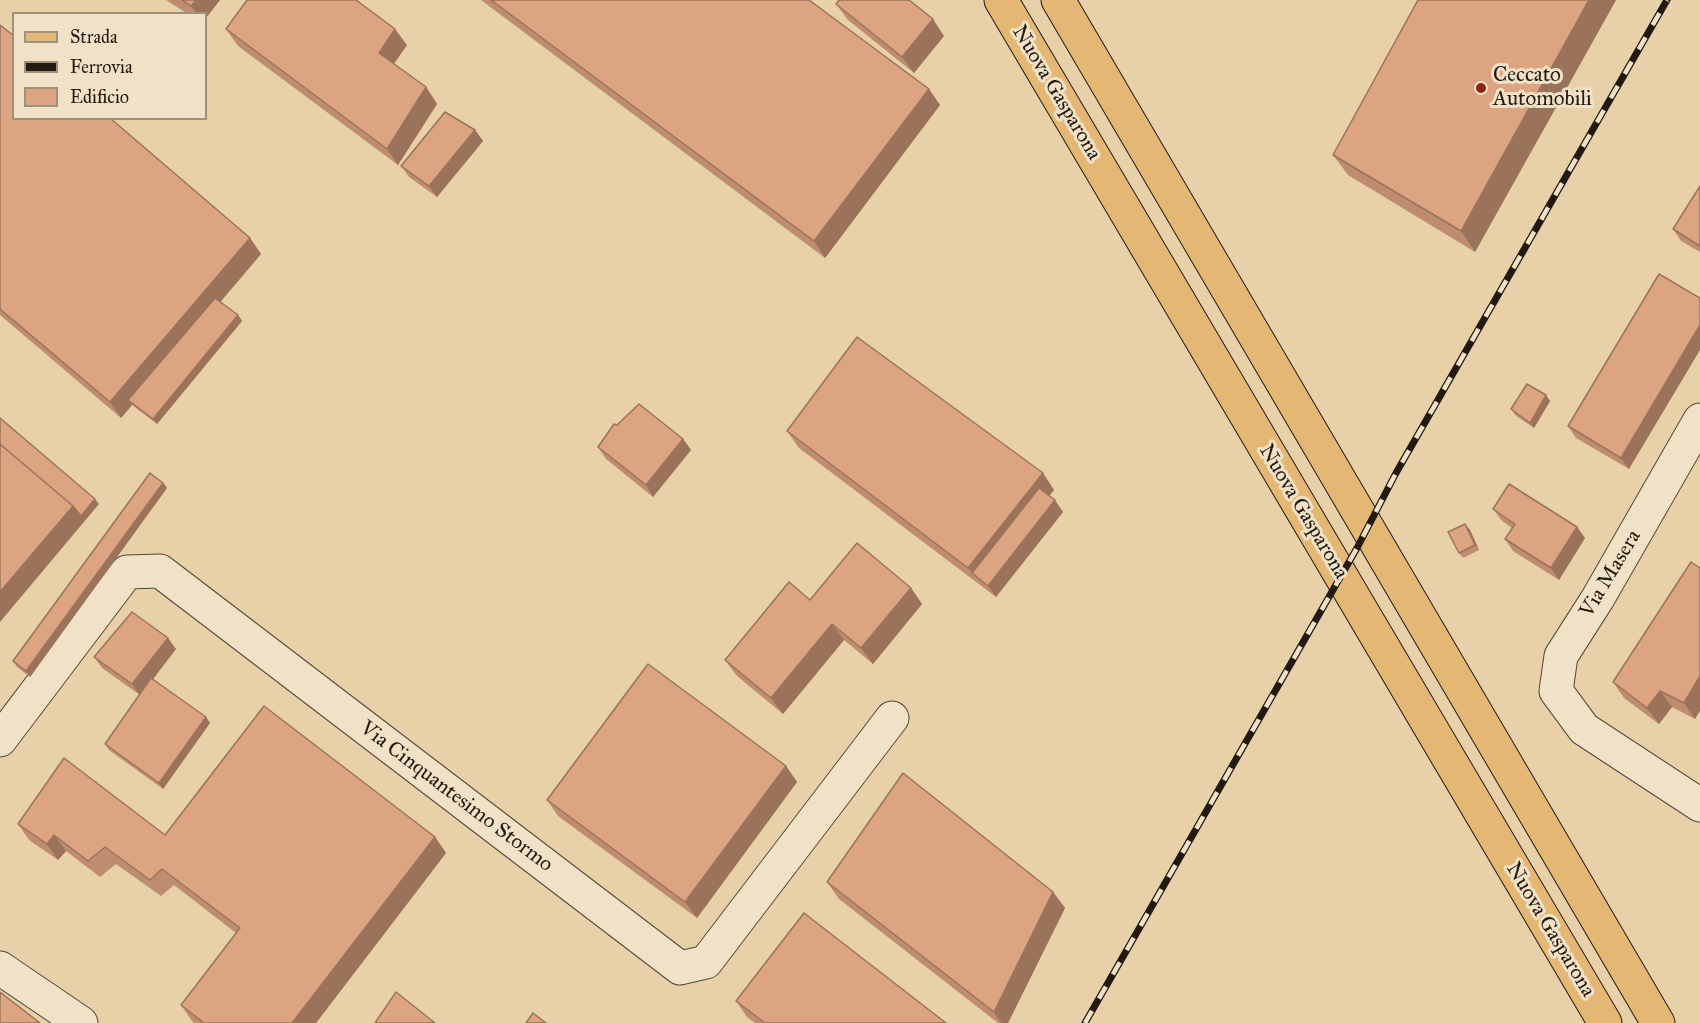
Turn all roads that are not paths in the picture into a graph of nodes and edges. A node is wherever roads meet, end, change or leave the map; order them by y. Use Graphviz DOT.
graph roads {
  1 [pos="1001,0"];
  2 [pos="1058,0"];
  3 [pos="1700,420"];
  4 [pos="892,718"];
  5 [pos="0,740"];
  6 [pos="1700,805"];
  7 [pos="0,968"];
  8 [pos="81,1023"];
  9 [pos="1605,1023"];
  10 [pos="1658,1023"];
  1 -- 9 [label="main road, Nuova Gasparona"];
  2 -- 10 [label="main road"];
  3 -- 6 [label="street, Via Masera"];
  4 -- 5 [label="street, Via Cinquantesimo Stormo"];
  7 -- 8 [label="street"];
}
